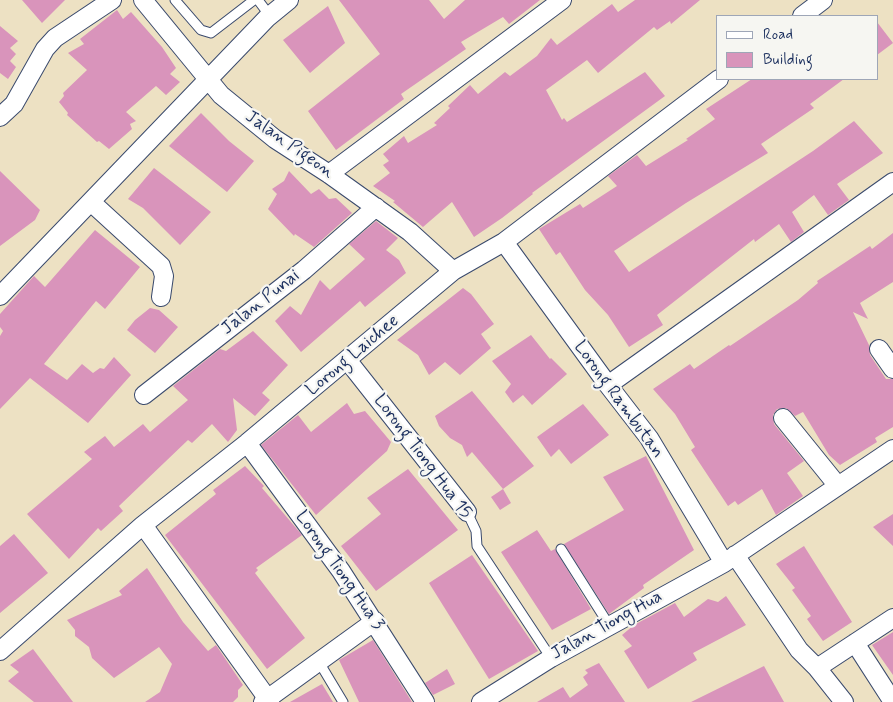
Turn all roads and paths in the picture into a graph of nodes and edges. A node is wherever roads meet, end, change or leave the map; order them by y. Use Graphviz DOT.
graph roads {
  1 [pos="112,0"];
  2 [pos="142,0"];
  3 [pos="175,0"];
  4 [pos="254,0"];
  5 [pos="258,0"];
  6 [pos="289,0"];
  7 [pos="562,0"];
  8 [pos="823,0"];
  9 [pos="803,15"];
  10 [pos="270,16"];
  11 [pos="208,80"];
  12 [pos="719,80"];
  13 [pos="0,117"];
  14 [pos="330,174"];
  15 [pos="893,182"];
  16 [pos="91,202"];
  17 [pos="376,207"];
  18 [pos="504,242"];
  19 [pos="453,271"];
  20 [pos="0,296"];
  21 [pos="161,297"];
  22 [pos="879,349"];
  23 [pos="348,361"];
  24 [pos="893,368"];
  25 [pos="608,386"];
  26 [pos="144,395"];
  27 [pos="783,418"];
  28 [pos="248,443"];
  29 [pos="893,449"];
  30 [pos="838,486"];
  31 [pos="467,512"];
  32 [pos="143,524"];
  33 [pos="561,549"];
  34 [pos="730,559"];
  35 [pos="893,618"];
  36 [pos="375,621"];
  37 [pos="609,625"];
  38 [pos="855,643"];
  39 [pos="0,651"];
  40 [pos="551,658"];
  41 [pos="319,662"];
  42 [pos="817,668"];
  43 [pos="267,701"];
  44 [pos="343,702"];
  45 [pos="425,702"];
  46 [pos="481,702"];
  47 [pos="844,702"];
  48 [pos="893,702"];
  1 -- 13 [label="street"];
  2 -- 11 [label="street, Jalan Pigeon"];
  3 -- 4 [label="lane"];
  5 -- 10 [label="lane"];
  6 -- 10 [label="street"];
  7 -- 14 [label="street"];
  8 -- 9 [label="street"];
  10 -- 11 [label="street"];
  11 -- 14 [label="street, Jalan Pigeon"];
  11 -- 16 [label="street"];
  12 -- 18 [label="street, Lorong Laichee"];
  14 -- 17 [label="street, Jalan Pigeon"];
  15 -- 25 [label="street"];
  16 -- 20 [label="street"];
  16 -- 21 [label="street"];
  17 -- 19 [label="street, Jalan Pigeon"];
  17 -- 26 [label="street, Jalan Punai"];
  18 -- 19 [label="street, Lorong Laichee"];
  18 -- 25 [label="street, Lorong Rambutan"];
  19 -- 23 [label="street, Lorong Laichee"];
  22 -- 24 [label="street"];
  23 -- 28 [label="street, Lorong Laichee"];
  23 -- 31 [label="street, Lorong Tiong Hua 15"];
  25 -- 34 [label="street, Lorong Rambutan"];
  27 -- 30 [label="street"];
  28 -- 32 [label="street, Lorong Laichee"];
  28 -- 36 [label="street, Lorong Tiong Hua 3"];
  29 -- 30 [label="street, Jalan Tiong Hua"];
  30 -- 34 [label="street, Jalan Tiong Hua"];
  31 -- 40 [label="lane, Lorong Tiong Hua 15"];
  32 -- 39 [label="street, Lorong Laichee"];
  32 -- 43 [label="street"];
  33 -- 37 [label="lane"];
  34 -- 37 [label="street, Jalan Tiong Hua"];
  34 -- 42 [label="street, Lorong Rambutan"];
  35 -- 38 [label="street"];
  36 -- 41 [label="street"];
  36 -- 45 [label="street, Lorong Tiong Hua 3"];
  37 -- 40 [label="street, Jalan Tiong Hua"];
  38 -- 42 [label="street"];
  38 -- 48 [label="street"];
  40 -- 46 [label="street, Jalan Tiong Hua"];
  41 -- 43 [label="street"];
  41 -- 44 [label="lane"];
  42 -- 47 [label="street, Lorong Rambutan"];
}
